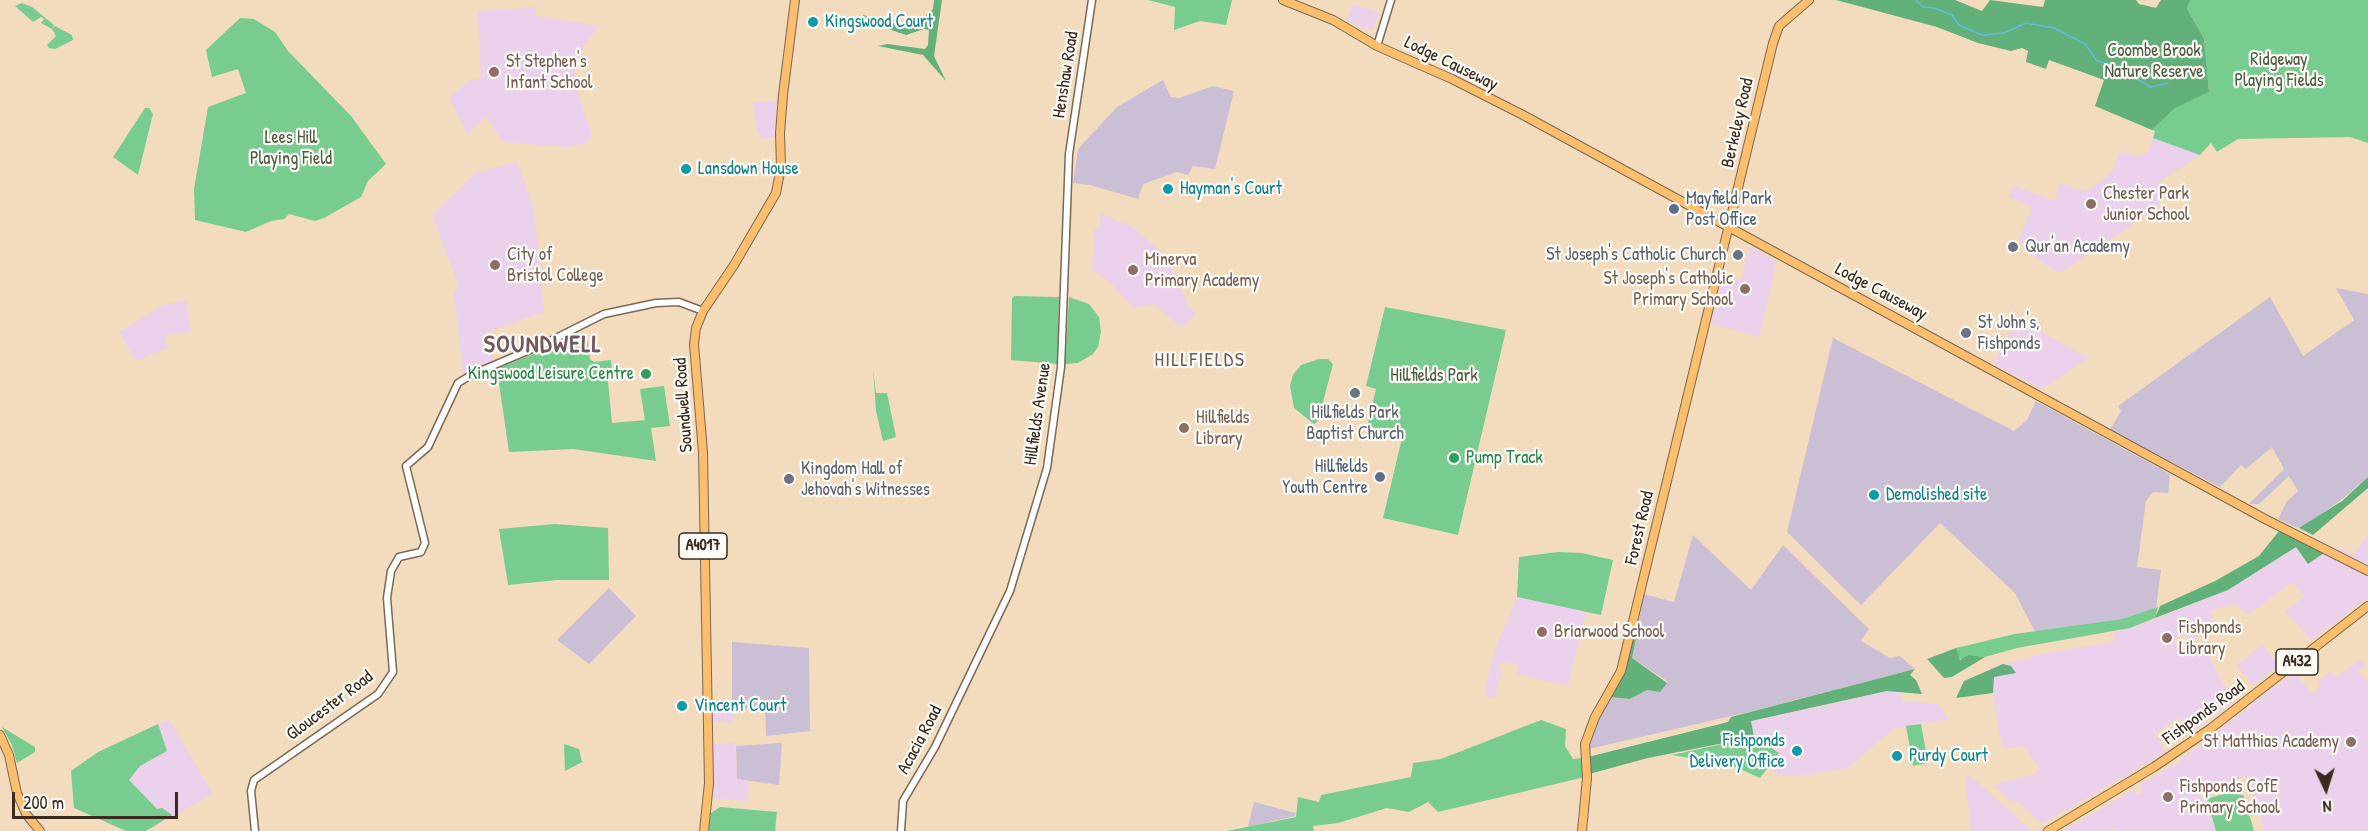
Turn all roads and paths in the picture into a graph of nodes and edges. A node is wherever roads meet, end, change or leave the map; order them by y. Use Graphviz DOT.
graph roads {
  1 [pos="795,0"];
  2 [pos="1092,0"];
  3 [pos="1283,0"];
  4 [pos="1391,0"];
  5 [pos="1809,0"];
  6 [pos="1377,46"];
  7 [pos="1069,154"];
  8 [pos="1729,227"];
  9 [pos="703,311"];
  10 [pos="2368,571"];
  11 [pos="2368,606"];
  12 [pos="975,664"];
  13 [pos="0,735"];
  14 [pos="40,831"];
  15 [pos="255,831"];
  16 [pos="704,831"];
  17 [pos="901,831"];
  18 [pos="1582,831"];
  19 [pos="2048,831"];
  1 -- 9 [label="main road, Soundwell Road / A4017"];
  2 -- 7 [label="street, Henshaw Road"];
  3 -- 6 [label="main road, Lodge Causeway"];
  4 -- 6 [label="street"];
  5 -- 8 [label="main road, Berkeley Road"];
  6 -- 8 [label="main road, Lodge Causeway"];
  7 -- 12 [label="street, Hillfields Avenue"];
  8 -- 10 [label="main road, Lodge Causeway"];
  8 -- 18 [label="main road, Forest Road"];
  9 -- 15 [label="street, Gloucester Road"];
  9 -- 16 [label="main road, Soundwell Road / A4017"];
  11 -- 19 [label="main road, Fishponds Road / A432"];
  12 -- 17 [label="street, Acacia Road"];
  13 -- 14 [label="main road"];
}
